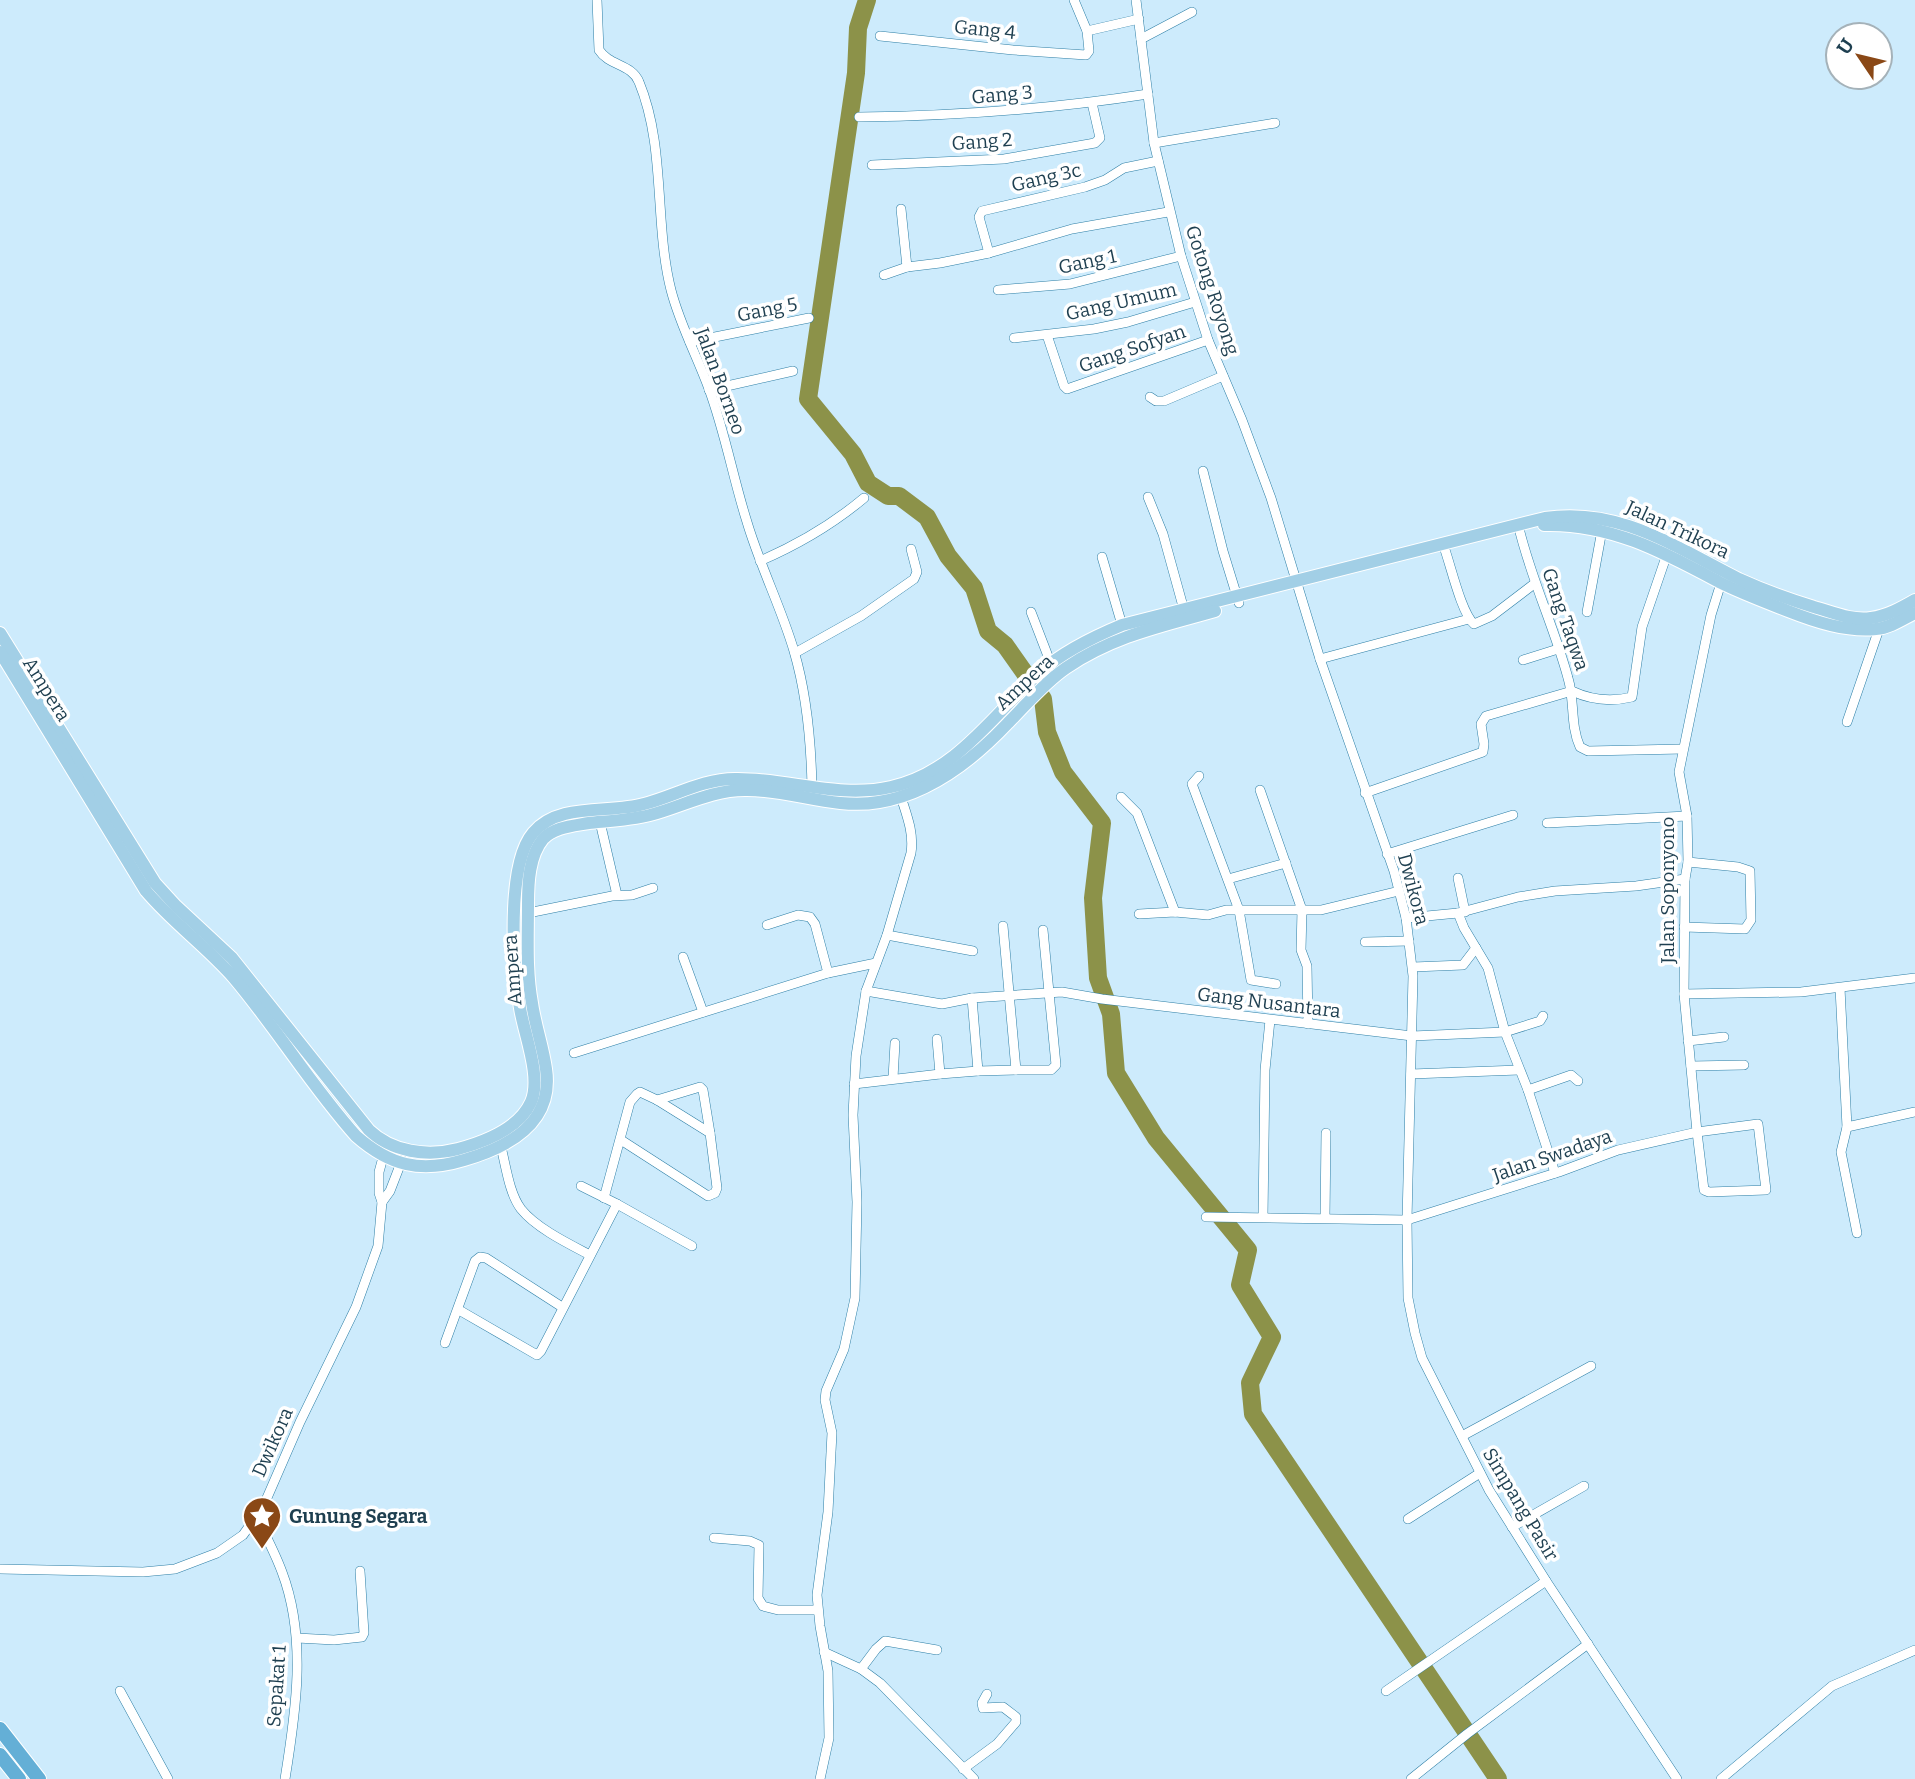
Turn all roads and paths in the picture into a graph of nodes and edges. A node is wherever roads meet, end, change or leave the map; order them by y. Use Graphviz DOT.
graph roads {
  1 [pos="597,0"];
  2 [pos="1074,0"];
  3 [pos="1136,0"];
  4 [pos="1192,12"];
  5 [pos="1139,19"];
  6 [pos="1087,31"];
  7 [pos="880,36"];
  8 [pos="1141,38"];
  9 [pos="1148,94"];
  10 [pos="1092,103"];
  11 [pos="859,117"];
  12 [pos="1275,123"];
  13 [pos="1154,143"];
  14 [pos="1158,160"];
  15 [pos="872,165"];
  16 [pos="901,209"];
  17 [pos="1168,212"];
  18 [pos="989,253"];
  19 [pos="1181,256"];
  20 [pos="907,267"];
  21 [pos="884,275"];
  22 [pos="998,290"];
  23 [pos="1195,302"];
  24 [pos="809,318"];
  25 [pos="1047,335"];
  26 [pos="1014,338"];
  27 [pos="1208,340"];
  28 [pos="690,342"];
  29 [pos="793,371"];
  30 [pos="1223,376"];
  31 [pos="709,390"];
  32 [pos="1150,397"];
  33 [pos="1203,471"];
  34 [pos="864,498"];
  35 [pos="1148,498"];
  36 [pos="1518,527"];
  37 [pos="1602,530"];
  38 [pos="1444,547"];
  39 [pos="911,549"];
  40 [pos="1667,554"];
  41 [pos="1102,557"];
  42 [pos="760,561"];
  43 [pos="1721,583"];
  44 [pos="1298,584"];
  45 [pos="1534,584"];
  46 [pos="1238,600"];
  47 [pos="1915,600"];
  48 [pos="1184,610"];
  49 [pos="1031,612"];
  50 [pos="1587,612"];
  51 [pos="1915,613"];
  52 [pos="1469,619"];
  53 [pos="1122,625"];
  54 [pos="1879,629"];
  55 [pos="0,633"];
  56 [pos="1558,649"];
  57 [pos="0,652"];
  58 [pos="795,653"];
  59 [pos="1320,659"];
  60 [pos="1523,660"];
  61 [pos="1047,672"];
  62 [pos="1572,691"];
  63 [pos="1022,699"];
  64 [pos="1847,722"];
  65 [pos="1683,749"];
  66 [pos="1199,776"];
  67 [pos="812,787"];
  68 [pos="878,789"];
  69 [pos="1261,790"];
  70 [pos="1365,793"];
  71 [pos="901,797"];
  72 [pos="1121,797"];
  73 [pos="878,803"];
  74 [pos="1513,815"];
  75 [pos="1687,816"];
  76 [pos="600,822"];
  77 [pos="1547,823"];
  78 [pos="1387,853"];
  79 [pos="1688,862"];
  80 [pos="1286,863"];
  81 [pos="1458,878"];
  82 [pos="1228,879"];
  83 [pos="1685,879"];
  84 [pos="653,888"];
  85 [pos="1399,891"];
  86 [pos="617,895"];
  87 [pos="1239,910"];
  88 [pos="1303,910"];
  89 [pos="1175,912"];
  90 [pos="1461,912"];
  91 [pos="528,913"];
  92 [pos="1139,914"];
  93 [pos="1406,918"];
  94 [pos="767,925"];
  95 [pos="1003,926"];
  96 [pos="1684,927"];
  97 [pos="1043,930"];
  98 [pos="887,935"];
  99 [pos="1409,941"];
  100 [pos="1365,942"];
  101 [pos="1476,948"];
  102 [pos="973,951"];
  103 [pos="683,957"];
  104 [pos="876,963"];
  105 [pos="1413,967"];
  106 [pos="828,973"];
  107 [pos="1915,978"];
  108 [pos="1276,984"];
  109 [pos="1840,988"];
  110 [pos="866,991"];
  111 [pos="1050,993"];
  112 [pos="1684,994"];
  113 [pos="1010,996"];
  114 [pos="972,998"];
  115 [pos="703,1012"];
  116 [pos="1543,1016"];
  117 [pos="1270,1020"];
  118 [pos="1308,1024"];
  119 [pos="1505,1032"];
  120 [pos="1412,1036"];
  121 [pos="1724,1037"];
  122 [pos="937,1039"];
  123 [pos="1688,1041"];
  124 [pos="895,1043"];
  125 [pos="574,1053"];
  126 [pos="1744,1065"];
  127 [pos="1691,1066"];
  128 [pos="1016,1070"];
  129 [pos="1519,1070"];
  130 [pos="978,1071"];
  131 [pos="940,1074"];
  132 [pos="1410,1074"];
  133 [pos="893,1078"];
  134 [pos="1578,1081"];
  135 [pos="854,1084"];
  136 [pos="1528,1090"];
  137 [pos="657,1100"];
  138 [pos="1915,1112"];
  139 [pos="1847,1127"];
  140 [pos="1697,1132"];
  141 [pos="710,1133"];
  142 [pos="1326,1133"];
  143 [pos="621,1140"];
  144 [pos="501,1147"];
  145 [pos="385,1150"];
  146 [pos="404,1150"];
  147 [pos="401,1164"];
  148 [pos="1555,1173"];
  149 [pos="581,1186"];
  150 [pos="604,1198"];
  151 [pos="382,1202"];
  152 [pos="617,1204"];
  153 [pos="1206,1217"];
  154 [pos="1262,1217"];
  155 [pos="1325,1218"];
  156 [pos="1407,1220"];
  157 [pos="1857,1233"];
  158 [pos="692,1246"];
  159 [pos="590,1255"];
  160 [pos="562,1307"];
  161 [pos="459,1310"];
  162 [pos="445,1343"];
  163 [pos="1591,1366"];
  164 [pos="1462,1436"];
  165 [pos="1480,1474"];
  166 [pos="1584,1486"];
  167 [pos="257,1518"];
  168 [pos="1408,1519"];
  169 [pos="1512,1527"];
  170 [pos="714,1538"];
  171 [pos="0,1569"];
  172 [pos="360,1571"];
  173 [pos="1546,1581"];
  174 [pos="818,1610"];
  175 [pos="297,1638"];
  176 [pos="1588,1644"];
  177 [pos="937,1650"];
  178 [pos="1915,1650"];
  179 [pos="824,1652"];
  180 [pos="861,1668"];
  181 [pos="120,1691"];
  182 [pos="1386,1691"];
  183 [pos="987,1694"];
  184 [pos="0,1729"];
  185 [pos="0,1755"];
  186 [pos="963,1769"];
  187 [pos="19,1779"];
  188 [pos="39,1779"];
  189 [pos="168,1779"];
  190 [pos="285,1779"];
  191 [pos="820,1779"];
  192 [pos="974,1779"];
  193 [pos="1411,1779"];
  194 [pos="1677,1779"];
  195 [pos="1721,1779"];
  1 -- 28 [label="street, Jalan Borneo"];
  2 -- 6 [label="street"];
  3 -- 5 [label="street, Gotong Royong"];
  4 -- 8 [label="street"];
  5 -- 6 [label="street"];
  5 -- 8 [label="street, Gotong Royong"];
  6 -- 7 [label="street, Gang 4"];
  8 -- 9 [label="street, Gotong Royong"];
  9 -- 10 [label="street, Gang 3"];
  9 -- 13 [label="street, Gotong Royong"];
  10 -- 11 [label="street, Gang 3"];
  10 -- 15 [label="street, Gang 2"];
  12 -- 13 [label="street"];
  13 -- 14 [label="street, Gotong Royong"];
  14 -- 17 [label="street, Gotong Royong"];
  14 -- 18 [label="street, Gang 3c"];
  16 -- 20 [label="street"];
  17 -- 18 [label="street"];
  17 -- 19 [label="street, Gotong Royong"];
  18 -- 20 [label="street"];
  19 -- 22 [label="street, Gang 1"];
  19 -- 23 [label="street, Gotong Royong"];
  20 -- 21 [label="street"];
  23 -- 25 [label="street, Gang Umum"];
  23 -- 27 [label="street, Gotong Royong"];
  24 -- 28 [label="street, Gang 5"];
  25 -- 26 [label="street, Gang Umum"];
  25 -- 27 [label="street, Gang Sofyan"];
  27 -- 30 [label="street, Gotong Royong"];
  28 -- 31 [label="street, Jalan Borneo"];
  29 -- 31 [label="street"];
  30 -- 32 [label="street"];
  30 -- 44 [label="street, Gotong Royong"];
  31 -- 42 [label="street, Jalan Borneo"];
  33 -- 46 [label="street"];
  34 -- 42 [label="street"];
  35 -- 48 [label="street"];
  36 -- 37 [label="main road, Jalan Trikora"];
  36 -- 38 [label="main road, Jalan Trikora"];
  36 -- 45 [label="street, Gang Taqwa"];
  36 -- 47 [label="main road, Jalan Trikora"];
  37 -- 40 [label="main road, Jalan Trikora"];
  37 -- 50 [label="street"];
  38 -- 44 [label="main road, Jalan Trikora"];
  38 -- 52 [label="street"];
  39 -- 58 [label="street"];
  40 -- 43 [label="main road, Jalan Trikora"];
  40 -- 62 [label="street"];
  41 -- 53 [label="street"];
  42 -- 58 [label="street, Jalan Borneo"];
  43 -- 54 [label="main road, Jalan Trikora"];
  43 -- 65 [label="street, Jalan Soponyono"];
  44 -- 46 [label="main road, Ampera"];
  44 -- 59 [label="street, Dwikora"];
  45 -- 52 [label="street"];
  45 -- 56 [label="street, Gang Taqwa"];
  46 -- 48 [label="main road, Ampera"];
  46 -- 61 [label="main road, Ampera"];
  48 -- 53 [label="main road, Ampera"];
  49 -- 61 [label="street"];
  51 -- 54 [label="main road, Jalan Trikora"];
  52 -- 59 [label="street"];
  53 -- 61 [label="main road, Ampera"];
  54 -- 64 [label="street"];
  55 -- 145 [label="main road, Ampera"];
  56 -- 60 [label="street"];
  56 -- 62 [label="street, Gang Taqwa"];
  57 -- 145 [label="main road, Ampera"];
  58 -- 67 [label="street, Jalan Borneo"];
  59 -- 70 [label="street, Dwikora"];
  61 -- 63 [label="main road, Ampera"];
  62 -- 65 [label="street, Gang Taqwa"];
  62 -- 70 [label="street"];
  63 -- 68 [label="main road, Ampera"];
  63 -- 71 [label="main road, Ampera"];
  65 -- 75 [label="street, Jalan Soponyono"];
  66 -- 82 [label="street"];
  67 -- 68 [label="main road, Ampera"];
  67 -- 146 [label="main road, Ampera"];
  68 -- 73 [label="main road"];
  69 -- 80 [label="street"];
  70 -- 78 [label="street, Dwikora"];
  71 -- 73 [label="main road, Ampera"];
  71 -- 98 [label="street"];
  72 -- 89 [label="street"];
  73 -- 76 [label="main road, Ampera"];
  74 -- 78 [label="street"];
  75 -- 77 [label="street"];
  75 -- 79 [label="street, Jalan Soponyono"];
  76 -- 86 [label="street"];
  76 -- 91 [label="main road, Ampera"];
  78 -- 85 [label="street, Dwikora"];
  79 -- 83 [label="street, Jalan Soponyono"];
  79 -- 96 [label="street"];
  80 -- 82 [label="street"];
  80 -- 88 [label="street"];
  81 -- 90 [label="street"];
  82 -- 87 [label="street"];
  83 -- 90 [label="street"];
  83 -- 96 [label="street, Jalan Soponyono"];
  84 -- 86 [label="street"];
  85 -- 88 [label="street"];
  85 -- 93 [label="street, Dwikora"];
  86 -- 91 [label="street"];
  87 -- 88 [label="street"];
  87 -- 89 [label="street"];
  87 -- 108 [label="street"];
  88 -- 118 [label="street"];
  89 -- 92 [label="street"];
  90 -- 93 [label="street"];
  90 -- 101 [label="street"];
  91 -- 144 [label="main road, Ampera"];
  93 -- 99 [label="street, Dwikora"];
  94 -- 106 [label="street"];
  95 -- 113 [label="street"];
  96 -- 112 [label="street, Jalan Soponyono"];
  97 -- 111 [label="street"];
  98 -- 102 [label="street"];
  98 -- 104 [label="street"];
  99 -- 100 [label="street"];
  99 -- 105 [label="street, Dwikora"];
  101 -- 105 [label="street"];
  101 -- 119 [label="street"];
  103 -- 115 [label="street"];
  104 -- 106 [label="street"];
  104 -- 110 [label="street"];
  105 -- 120 [label="street, Dwikora"];
  106 -- 115 [label="street"];
  107 -- 109 [label="street"];
  109 -- 112 [label="street"];
  109 -- 139 [label="street"];
  110 -- 114 [label="street, Gang Nusantara"];
  110 -- 135 [label="street"];
  111 -- 113 [label="street, Gang Nusantara"];
  111 -- 117 [label="street, Gang Nusantara"];
  111 -- 128 [label="street"];
  112 -- 123 [label="street, Jalan Soponyono"];
  113 -- 114 [label="street, Gang Nusantara"];
  113 -- 128 [label="street"];
  114 -- 130 [label="street"];
  115 -- 125 [label="street"];
  116 -- 119 [label="street, Gang Nusantara"];
  117 -- 118 [label="street, Gang Nusantara"];
  117 -- 154 [label="street"];
  118 -- 120 [label="street, Gang Nusantara"];
  119 -- 120 [label="street, Gang Nusantara"];
  119 -- 129 [label="street"];
  120 -- 132 [label="street, Dwikora"];
  121 -- 123 [label="street"];
  122 -- 131 [label="street"];
  123 -- 127 [label="street, Jalan Soponyono"];
  124 -- 133 [label="street"];
  126 -- 127 [label="street"];
  127 -- 140 [label="street, Jalan Soponyono"];
  128 -- 130 [label="street"];
  129 -- 132 [label="street"];
  129 -- 136 [label="street"];
  130 -- 131 [label="street"];
  131 -- 133 [label="street"];
  132 -- 156 [label="street, Dwikora"];
  133 -- 135 [label="street"];
  134 -- 136 [label="street"];
  135 -- 174 [label="street"];
  136 -- 148 [label="street"];
  137 -- 141 [label="street"];
  137 -- 141 [label="street"];
  137 -- 143 [label="street"];
  138 -- 139 [label="street"];
  139 -- 157 [label="street"];
  140 -- 140 [label="street"];
  140 -- 148 [label="street, Jalan Swadaya"];
  141 -- 143 [label="street"];
  142 -- 155 [label="street"];
  143 -- 150 [label="street"];
  144 -- 147 [label="main road, Ampera"];
  144 -- 159 [label="street"];
  145 -- 146 [label="main road, Ampera"];
  145 -- 147 [label="main road, Ampera"];
  145 -- 151 [label="street, Dwikora"];
  146 -- 147 [label="street, Dwikora"];
  147 -- 151 [label="street, Dwikora"];
  148 -- 156 [label="street, Jalan Swadaya"];
  149 -- 150 [label="street"];
  150 -- 152 [label="street"];
  151 -- 167 [label="street, Dwikora"];
  152 -- 158 [label="street"];
  152 -- 159 [label="street"];
  153 -- 154 [label="street, Jalan Swadaya"];
  154 -- 155 [label="street, Jalan Swadaya"];
  155 -- 156 [label="street, Jalan Swadaya"];
  156 -- 164 [label="street, Simpang Pasir"];
  159 -- 160 [label="street"];
  160 -- 161 [label="street"];
  160 -- 161 [label="street"];
  161 -- 162 [label="street"];
  163 -- 164 [label="street"];
  164 -- 165 [label="street, Simpang Pasir"];
  165 -- 168 [label="street"];
  165 -- 169 [label="street, Simpang Pasir"];
  166 -- 169 [label="street"];
  167 -- 171 [label="street, Dwikora"];
  167 -- 175 [label="street, Sepakat 1"];
  169 -- 173 [label="street, Simpang Pasir"];
  170 -- 174 [label="street"];
  172 -- 175 [label="street"];
  173 -- 176 [label="street, Simpang Pasir"];
  173 -- 182 [label="street"];
  174 -- 179 [label="street"];
  175 -- 190 [label="street, Sepakat 1"];
  176 -- 193 [label="street"];
  176 -- 194 [label="street, Simpang Pasir"];
  177 -- 180 [label="street"];
  178 -- 195 [label="street"];
  179 -- 180 [label="street"];
  179 -- 191 [label="street"];
  180 -- 186 [label="street"];
  181 -- 189 [label="street"];
  183 -- 186 [label="street"];
  184 -- 188 [label="highway"];
  185 -- 187 [label="highway"];
  186 -- 192 [label="street"];
}
